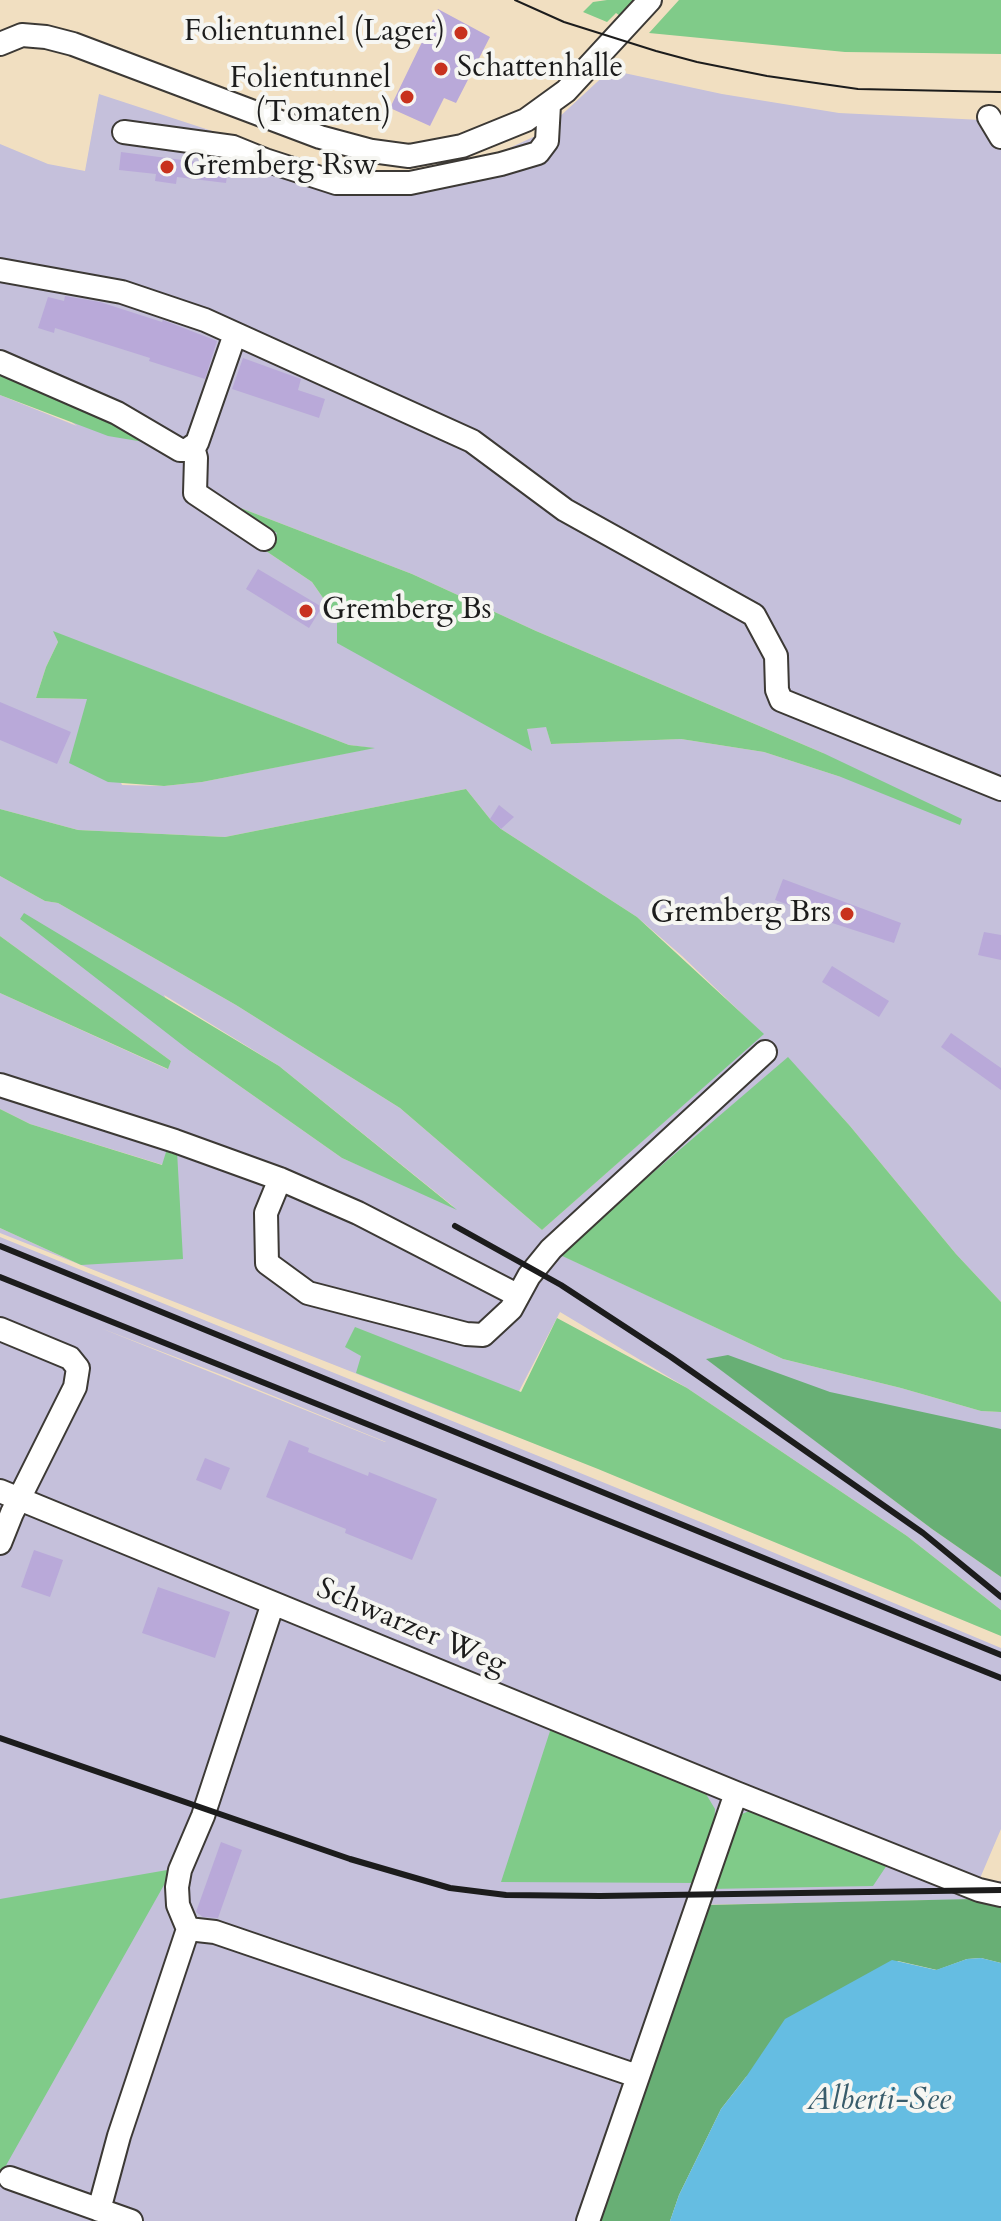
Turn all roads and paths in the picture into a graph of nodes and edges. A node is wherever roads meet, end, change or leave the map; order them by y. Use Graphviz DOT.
graph roads {
  1 [pos="650,0"];
  2 [pos="1,42"];
  3 [pos="549,105"];
  4 [pos="989,117"];
  5 [pos="124,132"];
  6 [pos="1001,137"];
  7 [pos="0,270"];
  8 [pos="235,334"];
  9 [pos="0,362"];
  10 [pos="193,447"];
  11 [pos="264,539"];
  12 [pos="1001,789"];
  13 [pos="765,1052"];
  14 [pos="0,1085"];
  15 [pos="280,1179"];
  16 [pos="517,1295"];
  17 [pos="0,1329"];
  18 [pos="11,1495"];
  19 [pos="0,1543"];
  20 [pos="273,1603"];
  21 [pos="736,1793"];
  22 [pos="1001,1895"];
  23 [pos="188,1929"];
  24 [pos="637,2076"];
  25 [pos="10,2178"];
  26 [pos="99,2210"];
  27 [pos="131,2221"];
  28 [pos="588,2221"];
  1 -- 3 [label="street"];
  2 -- 3 [label="street"];
  3 -- 5 [label="street"];
  4 -- 6 [label="street"];
  7 -- 8 [label="street"];
  8 -- 10 [label="street"];
  8 -- 12 [label="street"];
  9 -- 10 [label="street"];
  10 -- 11 [label="street"];
  13 -- 16 [label="street"];
  14 -- 15 [label="street"];
  15 -- 16 [label="street"];
  15 -- 16 [label="street"];
  17 -- 18 [label="street"];
  18 -- 19 [label="street"];
  18 -- 20 [label="street, Schwarzer Weg"];
  20 -- 21 [label="street, Schwarzer Weg"];
  20 -- 23 [label="street"];
  21 -- 22 [label="street, Schwarzer Weg"];
  21 -- 24 [label="street"];
  23 -- 24 [label="street"];
  23 -- 26 [label="street"];
  24 -- 28 [label="street"];
  25 -- 26 [label="street"];
  26 -- 27 [label="street"];
}
